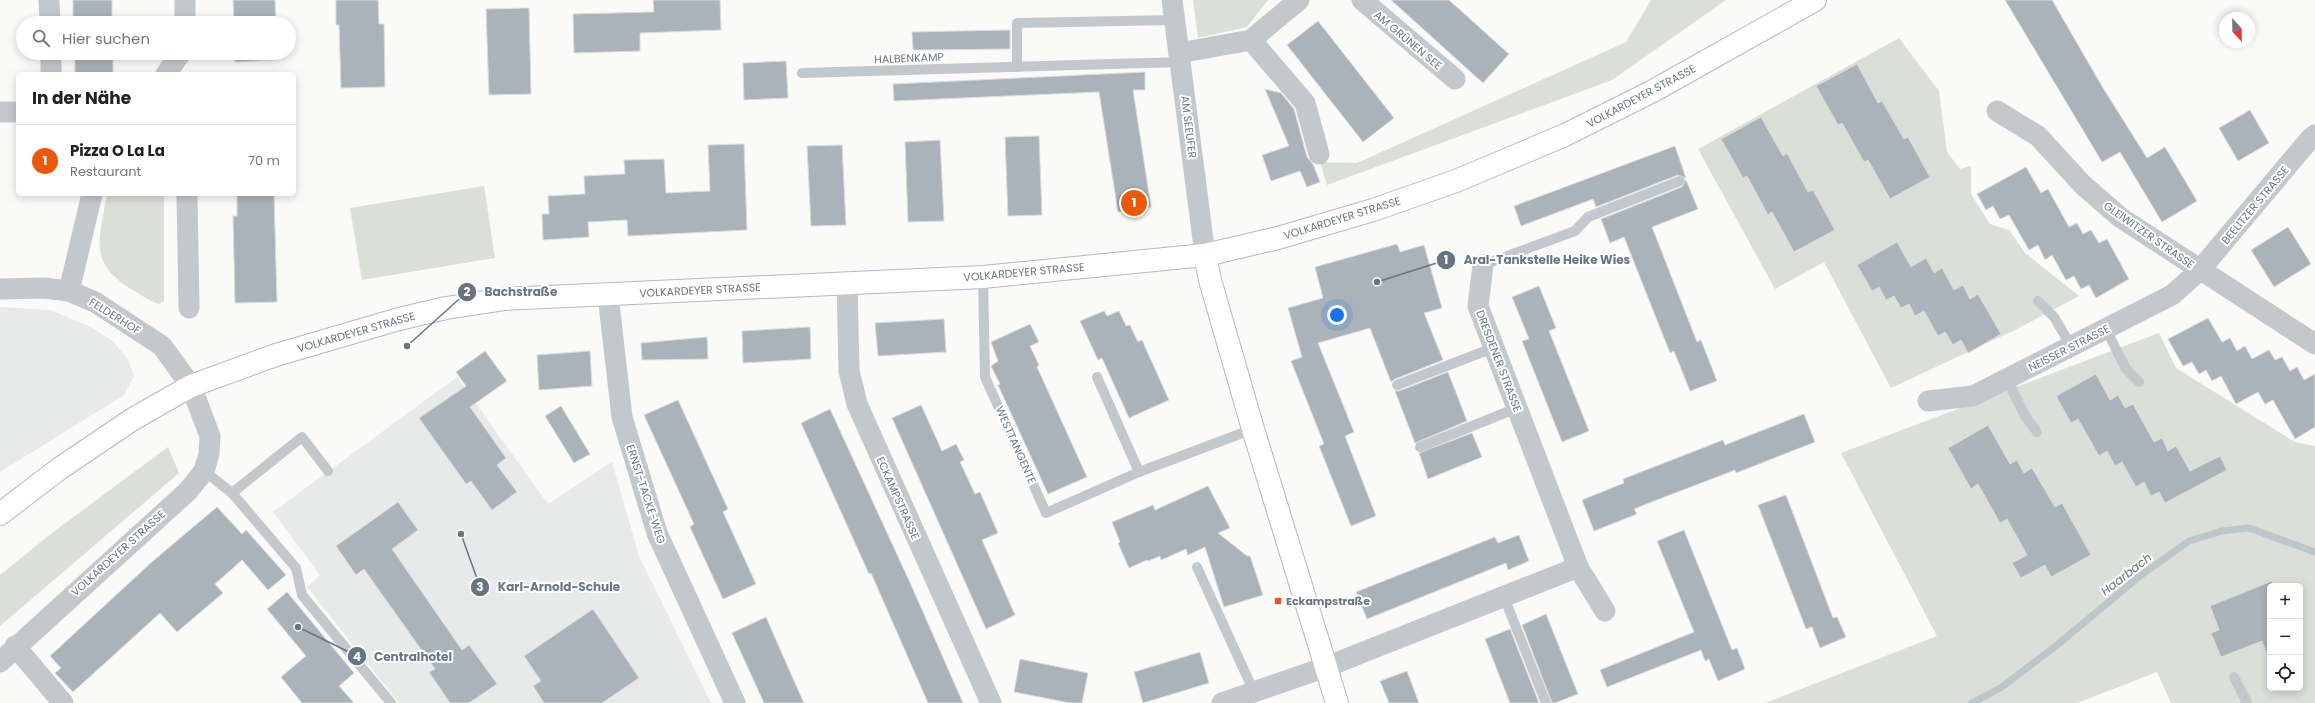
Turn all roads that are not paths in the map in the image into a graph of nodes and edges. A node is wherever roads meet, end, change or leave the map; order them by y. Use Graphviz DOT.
graph roads {
  1 [pos="49,0"];
  2 [pos="184,0"];
  3 [pos="1299,0"];
  4 [pos="1362,0"];
  5 [pos="1815,0"];
  6 [pos="1174,10"];
  7 [pos="50,16"];
  8 [pos="185,16"];
  9 [pos="1251,40"];
  10 [pos="1180,57"];
  11 [pos="50,60"];
  12 [pos="176,60"];
  13 [pos="185,60"];
  14 [pos="1017,67"];
  15 [pos="51,72"];
  16 [pos="167,72"];
  17 [pos="186,72"];
  18 [pos="802,73"];
  19 [pos="1455,79"];
  20 [pos="1997,111"];
  21 [pos="0,112"];
  22 [pos="16,112"];
  23 [pos="2313,140"];
  24 [pos="1320,154"];
  25 [pos="1680,182"];
  26 [pos="92,196"];
  27 [pos="187,196"];
  28 [pos="1205,255"];
  29 [pos="1483,265"];
  30 [pos="2200,271"];
  31 [pos="982,277"];
  32 [pos="847,282"];
  33 [pos="0,289"];
  34 [pos="69,291"];
  35 [pos="608,295"];
  36 [pos="2038,301"];
  37 [pos="189,308"];
  38 [pos="2106,329"];
  39 [pos="2315,344"];
  40 [pos="2071,346"];
  41 [pos="1493,348"];
  42 [pos="1097,377"];
  43 [pos="2007,379"];
  44 [pos="2139,382"];
  45 [pos="1397,385"];
  46 [pos="191,386"];
  47 [pos="1928,401"];
  48 [pos="1517,408"];
  49 [pos="1253,429"];
  50 [pos="2037,432"];
  51 [pos="1420,447"];
  52 [pos="204,471"];
  53 [pos="328,472"];
  54 [pos="1139,472"];
  55 [pos="232,494"];
  56 [pos="0,514"];
  57 [pos="1197,567"];
  58 [pos="1578,567"];
  59 [pos="1504,597"];
  60 [pos="1605,611"];
  61 [pos="14,646"];
  62 [pos="0,662"];
  63 [pos="1326,667"];
  64 [pos="2234,678"];
  65 [pos="1254,692"];
  66 [pos="63,703"];
  67 [pos="391,703"];
  68 [pos="735,703"];
  69 [pos="991,703"];
  70 [pos="1222,703"];
  71 [pos="1337,703"];
  72 [pos="1546,703"];
  73 [pos="2247,703"];
  1 -- 7 [label="street"];
  2 -- 8 [label="street"];
  3 -- 9 [label="street"];
  4 -- 19 [label="street, AM GRÜNEN SEE"];
  5 -- 28 [label="main road, VOLKARDEYER STRASSE"];
  6 -- 10 [label="street, AM SEEUFER"];
  6 -- 14 [label="lane"];
  9 -- 10 [label="street"];
  9 -- 24 [label="street"];
  10 -- 14 [label="lane, HALBENKAMP"];
  10 -- 28 [label="street, AM SEEUFER"];
  11 -- 15 [label="street"];
  12 -- 16 [label="street"];
  13 -- 17 [label="street"];
  14 -- 18 [label="lane, HALBENKAMP"];
  20 -- 30 [label="street, GLEIWITZER STRASSE"];
  21 -- 22 [label="street"];
  23 -- 30 [label="street, BEELITZER STRASSE"];
  25 -- 29 [label="lane, DRESDENER STRASSE"];
  26 -- 34 [label="street"];
  27 -- 37 [label="street"];
  28 -- 31 [label="main road, VOLKARDEYER STRASSE"];
  28 -- 49 [label="main road"];
  29 -- 41 [label="street, DRESDENER STRASSE"];
  30 -- 38 [label="street, NEISSER STRASSE"];
  30 -- 39 [label="street, GLEIWITZER STRASSE"];
  31 -- 32 [label="main road, VOLKARDEYER STRASSE"];
  31 -- 54 [label="lane, WESTTANGENTE"];
  32 -- 35 [label="main road, VOLKARDEYER STRASSE"];
  32 -- 69 [label="street, ECKAMPSTRASSE"];
  33 -- 34 [label="street, FELDERHOF"];
  34 -- 46 [label="street, FELDERHOF"];
  35 -- 46 [label="main road, VOLKARDEYER STRASSE"];
  35 -- 68 [label="street, ERNST-TACKE-WEG"];
  36 -- 40 [label="lane"];
  38 -- 40 [label="street, NEISSER STRASSE"];
  38 -- 44 [label="lane"];
  40 -- 43 [label="street, NEISSER STRASSE"];
  41 -- 45 [label="lane"];
  41 -- 48 [label="street, DRESDENER STRASSE"];
  42 -- 54 [label="lane"];
  43 -- 47 [label="street, NEISSER STRASSE"];
  43 -- 50 [label="lane"];
  46 -- 52 [label="street, VOLKARDEYER STRASSE"];
  46 -- 56 [label="main road, VOLKARDEYER STRASSE"];
  48 -- 51 [label="lane"];
  48 -- 58 [label="street, DRESDENER STRASSE"];
  49 -- 54 [label="lane, WESTTANGENTE"];
  49 -- 63 [label="main road"];
  52 -- 55 [label="lane"];
  52 -- 61 [label="street, VOLKARDEYER STRASSE"];
  53 -- 55 [label="lane"];
  55 -- 67 [label="lane"];
  57 -- 65 [label="lane"];
  58 -- 59 [label="street"];
  58 -- 60 [label="street, DRESDENER STRASSE"];
  59 -- 63 [label="street"];
  59 -- 72 [label="lane"];
  61 -- 62 [label="street, VOLKARDEYER STRASSE"];
  61 -- 66 [label="street"];
  63 -- 65 [label="street"];
  63 -- 71 [label="main road"];
  64 -- 73 [label="lane"];
  65 -- 70 [label="street"];
}
